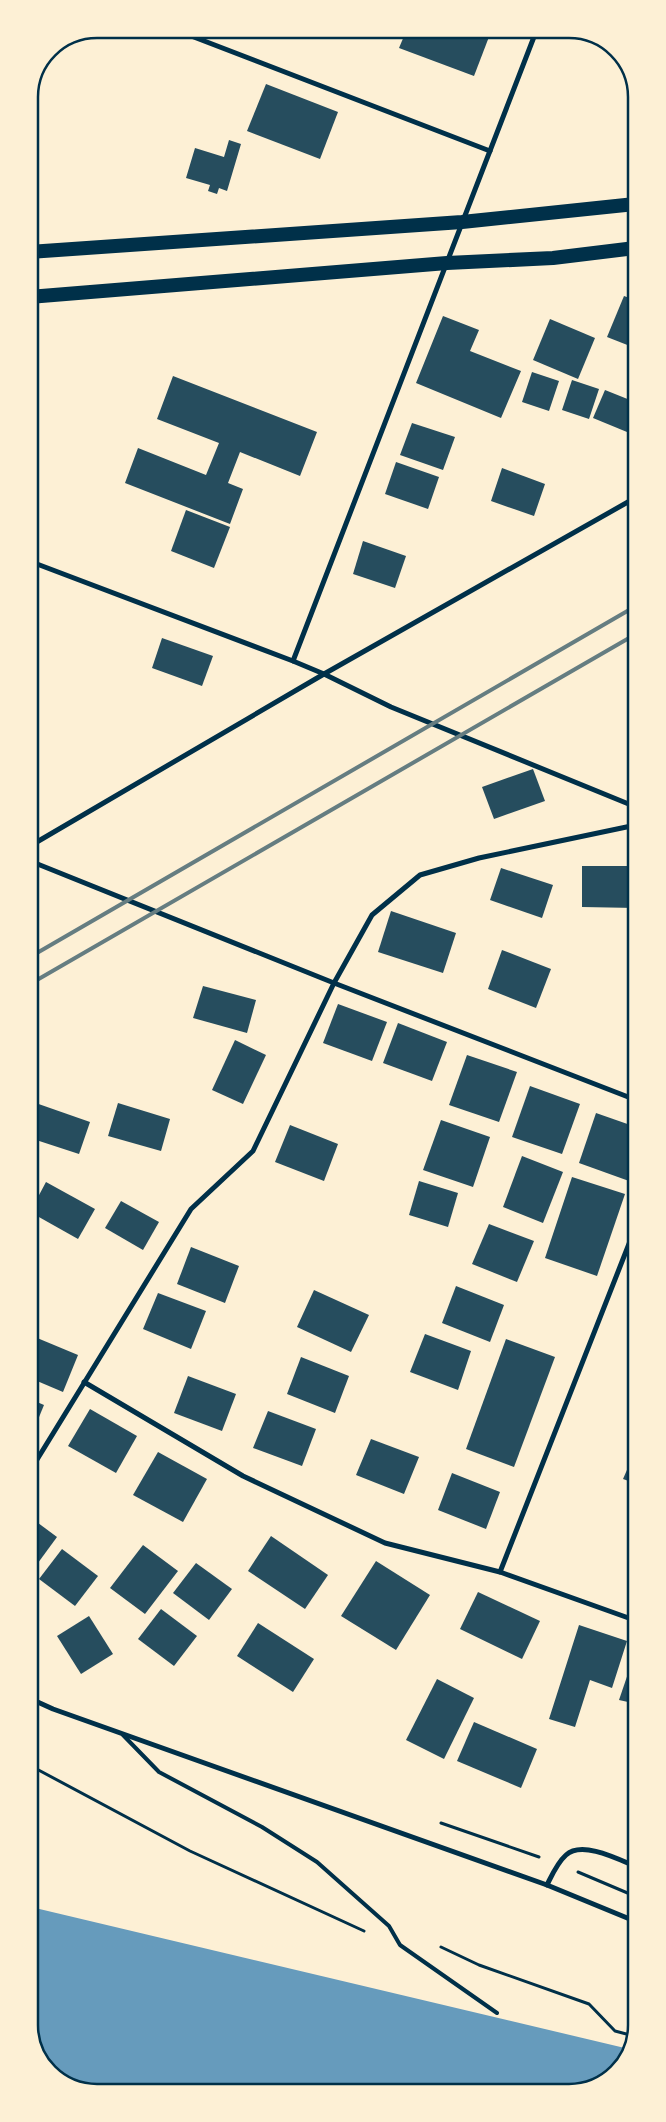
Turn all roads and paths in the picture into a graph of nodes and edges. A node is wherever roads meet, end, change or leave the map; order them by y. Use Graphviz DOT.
graph roads {
  1 [pos="197,38"];
  2 [pos="534,38"];
  3 [pos="490,150"];
  4 [pos="628,205"];
  5 [pos="462,222"];
  6 [pos="628,249"];
  7 [pos="37,251"];
  8 [pos="447,263"];
  9 [pos="37,296"];
  10 [pos="628,503"];
  11 [pos="37,564"];
  12 [pos="293,661"];
  13 [pos="324,674"];
  14 [pos="628,804"];
  15 [pos="628,827"];
  16 [pos="37,842"];
  17 [pos="37,864"];
  18 [pos="334,983"];
  19 [pos="628,1097"];
  20 [pos="628,1246"];
  21 [pos="84,1382"];
  22 [pos="37,1459"];
  23 [pos="500,1572"];
  24 [pos="628,1618"];
  25 [pos="37,1701"];
  26 [pos="120,1732"];
  27 [pos="37,1769"];
  28 [pos="628,1864"];
  29 [pos="547,1885"];
  30 [pos="628,1918"];
  31 [pos="395,1936"];
  32 [pos="439,1946"];
  33 [pos="497,2013"];
  34 [pos="627,2034"];
  1 -- 3 [label="street"];
  2 -- 3 [label="street"];
  3 -- 5 [label="street"];
  4 -- 5 [label="highway"];
  5 -- 7 [label="highway"];
  5 -- 8 [label="street"];
  6 -- 8 [label="highway"];
  8 -- 9 [label="highway"];
  8 -- 12 [label="street"];
  10 -- 13 [label="street"];
  11 -- 12 [label="street"];
  12 -- 13 [label="street"];
  13 -- 14 [label="street"];
  13 -- 16 [label="street"];
  15 -- 18 [label="street"];
  17 -- 18 [label="street"];
  18 -- 19 [label="street"];
  18 -- 21 [label="street"];
  20 -- 23 [label="street"];
  21 -- 22 [label="street"];
  21 -- 23 [label="street"];
  23 -- 24 [label="street"];
  25 -- 26 [label="street"];
  26 -- 29 [label="street"];
  26 -- 31 [label="lane"];
  27 -- 31 [label="path"];
  28 -- 29 [label="street"];
  29 -- 30 [label="street"];
  31 -- 33 [label="lane"];
  32 -- 34 [label="path"];
}
